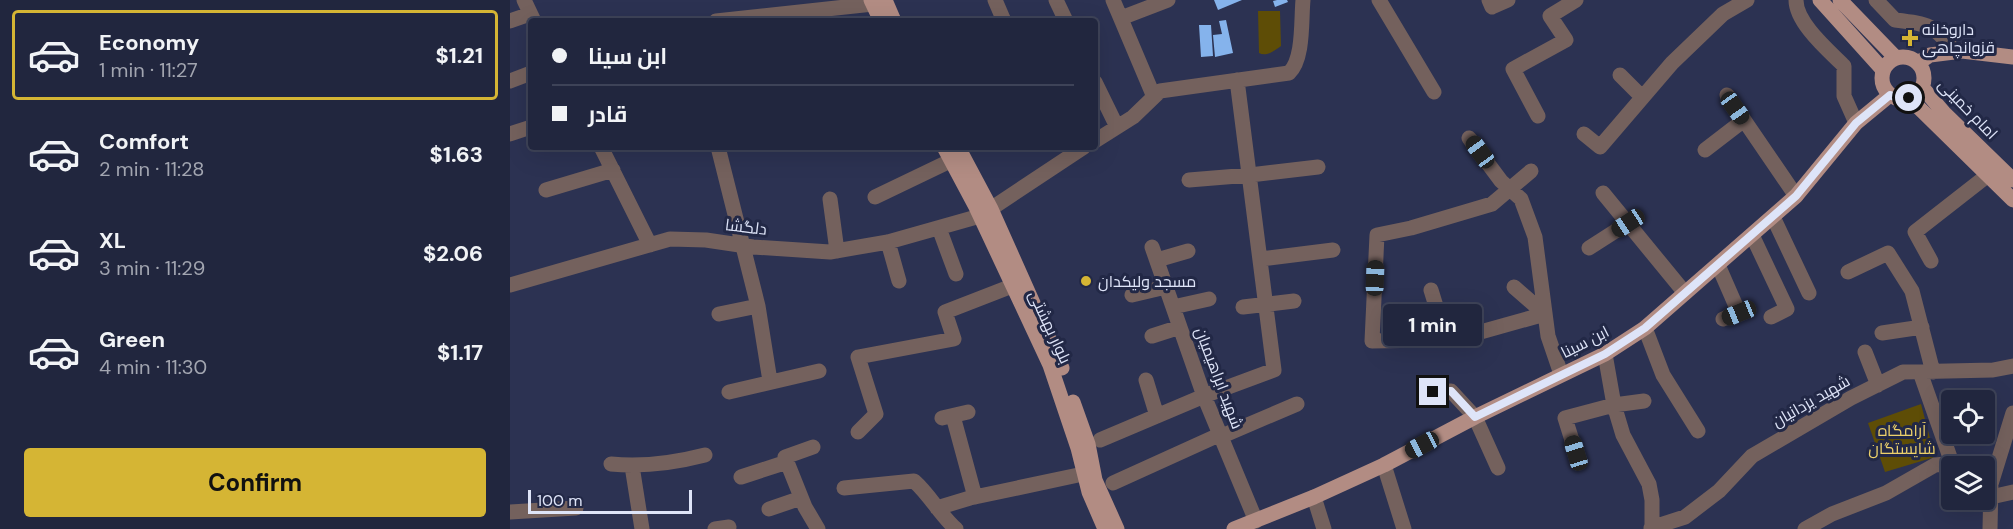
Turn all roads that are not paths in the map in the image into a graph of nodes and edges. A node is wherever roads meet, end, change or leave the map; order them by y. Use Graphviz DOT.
graph roads {
  1 [pos="995,0"];
  2 [pos="1056,0"];
  3 [pos="1113,0"];
  4 [pos="1168,0"];
  5 [pos="1303,0"];
  6 [pos="1379,0"];
  7 [pos="1508,0"];
  8 [pos="1576,0"];
  9 [pos="1747,0"];
  10 [pos="1796,0"];
  11 [pos="1820,0"];
  12 [pos="1840,0"];
  13 [pos="1876,0"];
  14 [pos="876,1"];
  15 [pos="1490,3"];
  16 [pos="529,12"];
  17 [pos="794,17"];
  18 [pos="776,18"];
  19 [pos="880,18"];
  20 [pos="891,18"];
  21 [pos="1003,18"];
  22 [pos="1065,18"];
  23 [pos="1121,18"];
  24 [pos="510,21"];
  25 [pos="1955,52"];
  26 [pos="2013,57"];
  27 [pos="1896,58"];
  28 [pos="1918,63"];
  29 [pos="1883,69"];
  30 [pos="528,74"];
  31 [pos="1620,75"];
  32 [pos="1237,80"];
  33 [pos="510,81"];
  34 [pos="1098,87"];
  35 [pos="1922,87"];
  36 [pos="1434,92"];
  37 [pos="1727,95"];
  38 [pos="1890,95"];
  39 [pos="1154,97"];
  40 [pos="1642,97"];
  41 [pos="1909,98"];
  42 [pos="1538,116"];
  43 [pos="1744,120"];
  44 [pos="1856,123"];
  45 [pos="1117,127"];
  46 [pos="528,128"];
  47 [pos="510,134"];
  48 [pos="1584,134"];
  49 [pos="1469,138"];
  50 [pos="1098,139"];
  51 [pos="602,150"];
  52 [pos="719,150"];
  53 [pos="959,150"];
  54 [pos="1705,150"];
  55 [pos="1063,153"];
  56 [pos="947,154"];
  57 [pos="1318,167"];
  58 [pos="613,170"];
  59 [pos="1531,171"];
  60 [pos="1250,175"];
  61 [pos="1988,175"];
  62 [pos="1189,180"];
  63 [pos="2013,180"];
  64 [pos="1510,189"];
  65 [pos="546,190"];
  66 [pos="1603,193"];
  67 [pos="1796,196"];
  68 [pos="875,197"];
  69 [pos="830,199"];
  70 [pos="2013,200"];
  71 [pos="985,213"];
  72 [pos="1773,217"];
  73 [pos="1628,223"];
  74 [pos="939,228"];
  75 [pos="1752,236"];
  76 [pos="888,242"];
  77 [pos="650,245"];
  78 [pos="744,246"];
  79 [pos="1589,248"];
  80 [pos="1188,250"];
  81 [pos="1333,250"];
  82 [pos="837,251"];
  83 [pos="1261,259"];
  84 [pos="1931,261"];
  85 [pos="1718,265"];
  86 [pos="1848,272"];
  87 [pos="956,274"];
  88 [pos="899,281"];
  89 [pos="510,285"];
  90 [pos="1012,286"];
  91 [pos="1166,287"];
  92 [pos="1514,287"];
  93 [pos="1431,290"];
  94 [pos="1685,293"];
  95 [pos="1809,293"];
  96 [pos="1132,295"];
  97 [pos="1209,299"];
  98 [pos="1294,301"];
  99 [pos="1266,304"];
  100 [pos="758,306"];
  101 [pos="1243,306"];
  102 [pos="1173,307"];
  103 [pos="719,314"];
  104 [pos="1545,314"];
  105 [pos="1772,317"];
  106 [pos="1724,319"];
  107 [pos="1180,327"];
  108 [pos="1922,327"];
  109 [pos="1645,328"];
  110 [pos="1477,333"];
  111 [pos="1882,333"];
  112 [pos="1152,336"];
  113 [pos="1865,352"];
  114 [pos="1605,354"];
  115 [pos="1051,356"];
  116 [pos="2013,366"];
  117 [pos="819,371"];
  118 [pos="1927,372"];
  119 [pos="1561,374"];
  120 [pos="1146,380"];
  121 [pos="770,381"];
  122 [pos="1878,385"];
  123 [pos="729,392"];
  124 [pos="1433,392"];
  125 [pos="1204,396"];
  126 [pos="1644,401"];
  127 [pos="1297,404"];
  128 [pos="1614,405"];
  129 [pos="955,415"];
  130 [pos="1157,416"];
  131 [pos="1475,417"];
  132 [pos="2012,423"];
  133 [pos="1698,430"];
  134 [pos="858,432"];
  135 [pos="1221,435"];
  136 [pos="1100,440"];
  137 [pos="813,447"];
  138 [pos="1576,453"];
  139 [pos="705,455"];
  140 [pos="1950,456"];
  141 [pos="1995,461"];
  142 [pos="787,462"];
  143 [pos="611,464"];
  144 [pos="1941,464"];
  145 [pos="1384,465"];
  146 [pos="632,466"];
  147 [pos="1498,468"];
  148 [pos="1083,474"];
  149 [pos="741,477"];
  150 [pos="1113,483"];
  151 [pos="844,488"];
  152 [pos="2013,492"];
  153 [pos="1995,496"];
  154 [pos="975,497"];
  155 [pos="1314,497"];
  156 [pos="801,498"];
  157 [pos="576,508"];
  158 [pos="937,508"];
  159 [pos="770,509"];
  160 [pos="1990,510"];
  161 [pos="510,512"];
  162 [pos="1256,521"];
  163 [pos="1652,528"];
  164 [pos="642,529"];
  165 [pos="818,529"];
  166 [pos="957,529"];
  167 [pos="1105,529"];
  168 [pos="1117,529"];
  169 [pos="1234,529"];
  170 [pos="1324,529"];
  171 [pos="1404,529"];
  172 [pos="1804,529"];
  173 [pos="1989,529"];
  1 -- 21 [label="street"];
  2 -- 22 [label="street"];
  3 -- 23 [label="street"];
  4 -- 23 [label="street"];
  5 -- 32 [label="street"];
  6 -- 36 [label="street"];
  7 -- 15 [label="street"];
  8 -- 42 [label="street"];
  9 -- 40 [label="street"];
  10 -- 44 [label="street"];
  11 -- 29 [label="main road"];
  12 -- 27 [label="main road"];
  13 -- 25 [label="street"];
  14 -- 17 [label="street"];
  14 -- 19 [label="main road"];
  14 -- 20 [label="main road"];
  16 -- 24 [label="street"];
  17 -- 18 [label="street"];
  23 -- 39 [label="street"];
  25 -- 26 [label="main road"];
  25 -- 28 [label="main road"];
  27 -- 28 [label="main road"];
  27 -- 29 [label="main road"];
  28 -- 35 [label="main road"];
  29 -- 38 [label="main road"];
  30 -- 33 [label="street"];
  31 -- 40 [label="street"];
  32 -- 39 [label="street"];
  32 -- 60 [label="street"];
  34 -- 45 [label="street"];
  35 -- 41 [label="main road"];
  35 -- 63 [label="main road, امام خمینی"];
  37 -- 43 [label="street"];
  38 -- 41 [label="main road"];
  38 -- 44 [label="main road, ابن سینا"];
  39 -- 45 [label="street"];
  40 -- 48 [label="street"];
  41 -- 61 [label="main road, امام خمینی"];
  43 -- 54 [label="street"];
  43 -- 67 [label="street"];
  44 -- 67 [label="main road, ابن سینا"];
  45 -- 50 [label="street"];
  46 -- 47 [label="street"];
  49 -- 64 [label="street"];
  51 -- 58 [label="street"];
  52 -- 78 [label="street"];
  53 -- 71 [label="main road, بلوار بهشتی"];
  55 -- 71 [label="street, دلگشا"];
  56 -- 68 [label="street"];
  56 -- 71 [label="main road, بلوار بهشتی"];
  57 -- 60 [label="street"];
  58 -- 65 [label="street"];
  58 -- 77 [label="street"];
  59 -- 64 [label="street"];
  60 -- 62 [label="street"];
  60 -- 83 [label="street"];
  61 -- 70 [label="main road, امام خمینی"];
  61 -- 84 [label="street"];
  64 -- 93 [label="street"];
  64 -- 104 [label="street"];
  66 -- 73 [label="street"];
  67 -- 72 [label="main road, ابن سینا"];
  69 -- 82 [label="street"];
  71 -- 74 [label="street, دلگشا"];
  71 -- 90 [label="main road, بلوار بهشتی"];
  71 -- 115 [label="main road, بلوار بهشتی"];
  72 -- 75 [label="main road, ابن سینا"];
  72 -- 95 [label="street"];
  73 -- 79 [label="street"];
  73 -- 94 [label="street"];
  74 -- 76 [label="street, دلگشا"];
  74 -- 87 [label="street"];
  75 -- 85 [label="main road, ابن سینا"];
  75 -- 105 [label="street"];
  76 -- 82 [label="street, دلگشا"];
  76 -- 88 [label="street"];
  77 -- 78 [label="street, دلگشا"];
  77 -- 89 [label="street, دلگشا"];
  78 -- 82 [label="street, دلگشا"];
  78 -- 100 [label="street"];
  80 -- 91 [label="street, شهید ابراهیمیان"];
  81 -- 83 [label="street"];
  83 -- 99 [label="street"];
  85 -- 94 [label="main road, ابن سینا"];
  85 -- 106 [label="street"];
  86 -- 108 [label="street"];
  90 -- 115 [label="main road, بلوار بهشتی"];
  90 -- 134 [label="street"];
  91 -- 96 [label="street"];
  91 -- 102 [label="street, شهید ابراهیمیان"];
  92 -- 104 [label="street"];
  94 -- 109 [label="main road, ابن سینا"];
  97 -- 102 [label="street"];
  98 -- 99 [label="street"];
  99 -- 101 [label="street"];
  99 -- 125 [label="street"];
  100 -- 103 [label="street"];
  100 -- 121 [label="street"];
  102 -- 107 [label="street, شهید ابراهیمیان"];
  104 -- 110 [label="street"];
  104 -- 119 [label="street"];
  107 -- 112 [label="street"];
  107 -- 125 [label="street, شهید ابراهیمیان"];
  108 -- 111 [label="street"];
  108 -- 118 [label="street"];
  109 -- 114 [label="main road, ابن سینا"];
  109 -- 133 [label="street"];
  113 -- 122 [label="street"];
  114 -- 119 [label="main road, ابن سینا"];
  114 -- 128 [label="street"];
  115 -- 148 [label="main road, بلوار بهشتی"];
  115 -- 168 [label="main road, بلوار بهشتی"];
  116 -- 118 [label="street, شهید یزدانیان"];
  117 -- 121 [label="street"];
  118 -- 122 [label="street, شهید یزدانیان"];
  118 -- 140 [label="street"];
  119 -- 131 [label="main road, ابن سینا"];
  120 -- 130 [label="street"];
  121 -- 123 [label="street"];
  122 -- 163 [label="street, شهید یزدانیان"];
  124 -- 131 [label="street"];
  125 -- 130 [label="street"];
  125 -- 135 [label="street, شهید ابراهیمیان"];
  126 -- 128 [label="street"];
  127 -- 135 [label="street"];
  128 -- 138 [label="street"];
  128 -- 163 [label="street"];
  129 -- 154 [label="street"];
  130 -- 136 [label="street"];
  131 -- 145 [label="main road, ابن سینا"];
  131 -- 147 [label="street"];
  132 -- 141 [label="street"];
  135 -- 150 [label="street"];
  135 -- 162 [label="street, شهید ابراهیمیان"];
  137 -- 142 [label="street"];
  139 -- 146 [label="street"];
  142 -- 149 [label="street"];
  142 -- 156 [label="street"];
  143 -- 146 [label="street"];
  144 -- 172 [label="street"];
  145 -- 155 [label="main road, ابن سینا"];
  145 -- 171 [label="street"];
  146 -- 164 [label="street"];
  148 -- 154 [label="street"];
  148 -- 167 [label="main road, بلوار بهشتی"];
  151 -- 158 [label="street"];
  152 -- 153 [label="street"];
  154 -- 158 [label="street"];
  155 -- 162 [label="main road, ابن سینا"];
  155 -- 170 [label="street"];
  156 -- 159 [label="street"];
  156 -- 165 [label="street"];
  157 -- 161 [label="street"];
  158 -- 166 [label="street"];
  160 -- 173 [label="street"];
  162 -- 169 [label="main road, ابن سینا"];
}
